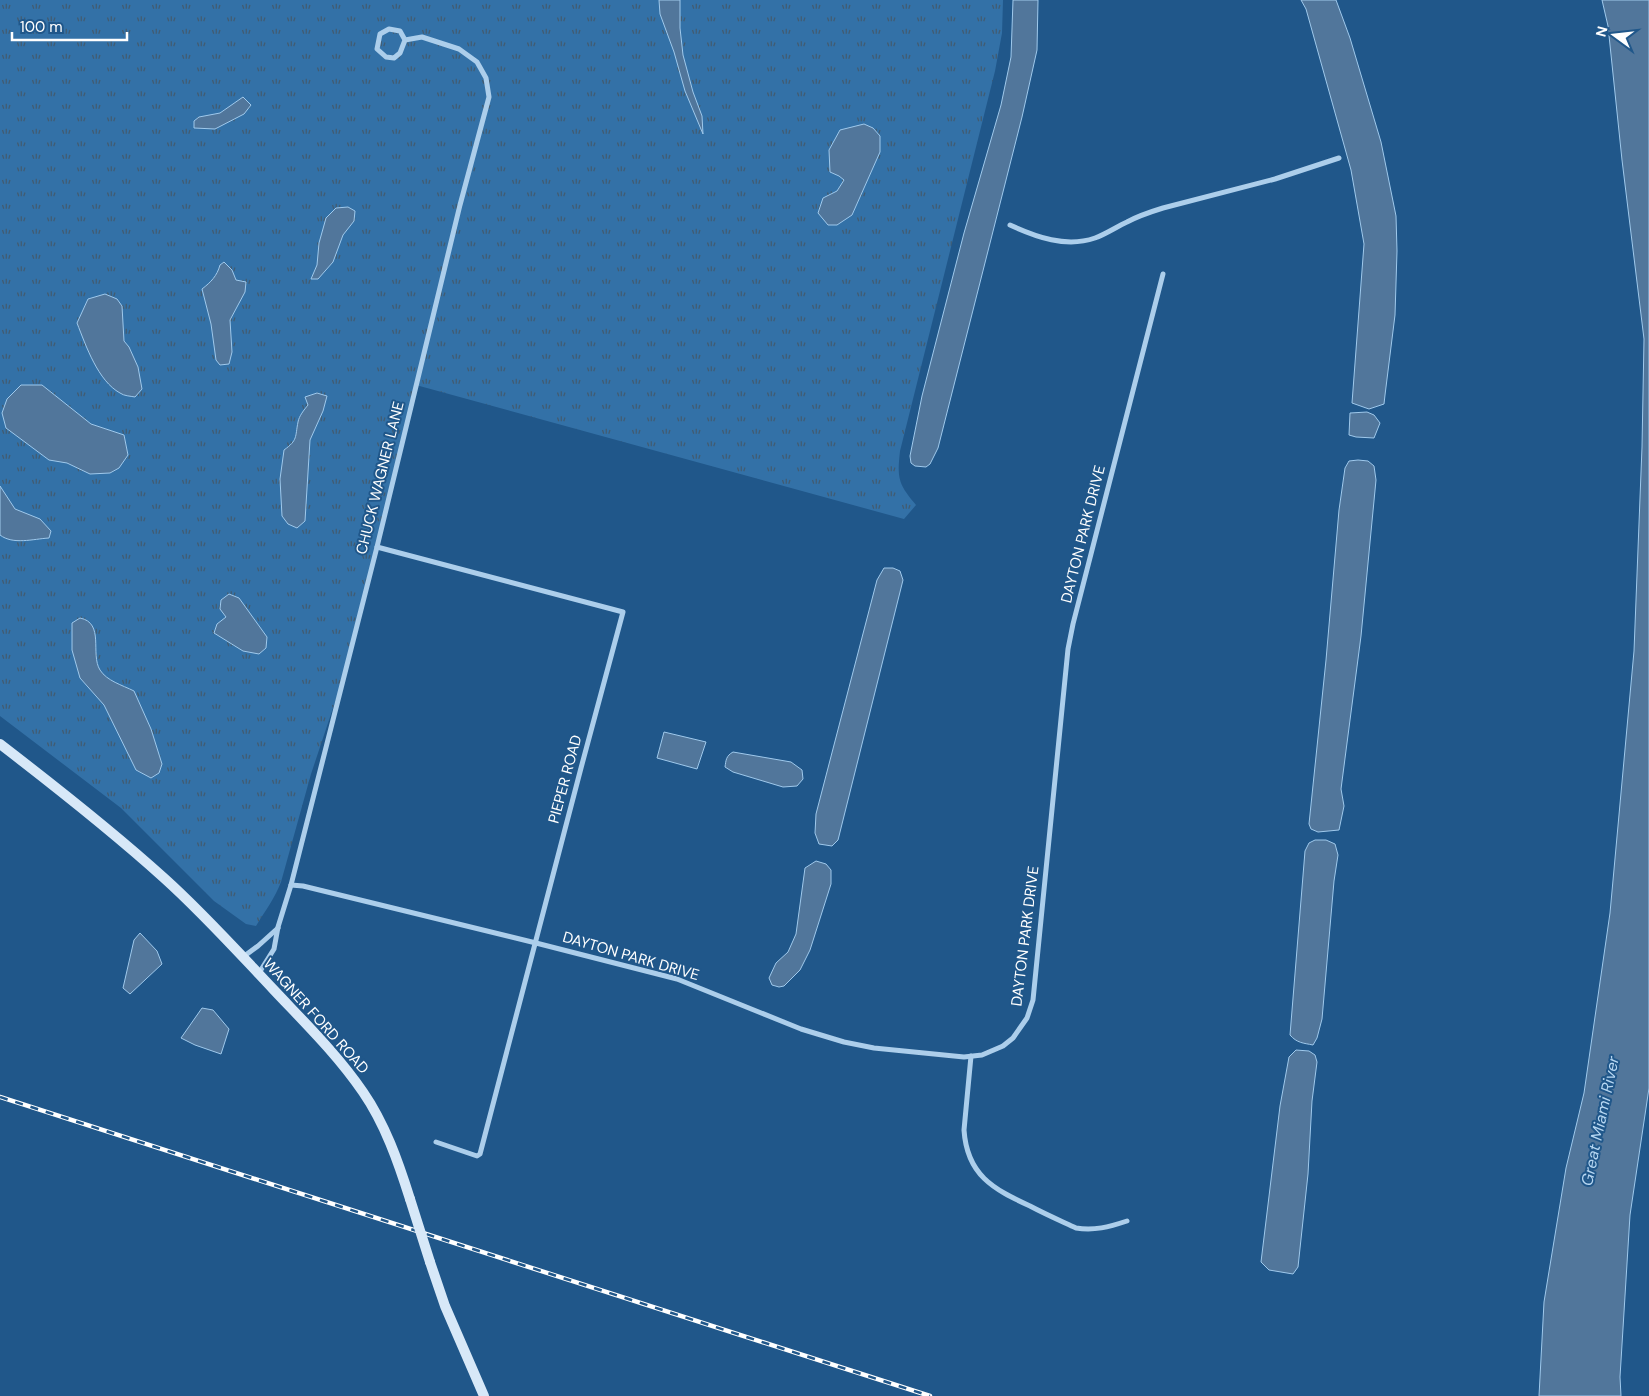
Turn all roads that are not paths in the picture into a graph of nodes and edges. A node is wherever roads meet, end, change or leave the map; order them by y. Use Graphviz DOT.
graph roads {
  1 [pos="405,40"];
  2 [pos="1339,158"];
  3 [pos="1010,225"];
  4 [pos="1163,274"];
  5 [pos="377,548"];
  6 [pos="0,744"];
  7 [pos="291,885"];
  8 [pos="278,927"];
  9 [pos="536,943"];
  10 [pos="243,957"];
  11 [pos="259,973"];
  12 [pos="971,1056"];
  13 [pos="436,1142"];
  14 [pos="1127,1221"];
  15 [pos="484,1396"];
  1 -- 1 [label="street, CHUCK WAGNER LANE"];
  1 -- 5 [label="street, CHUCK WAGNER LANE"];
  2 -- 3 [label="street"];
  4 -- 12 [label="street, DAYTON PARK DRIVE"];
  5 -- 7 [label="street, CHUCK WAGNER LANE"];
  5 -- 9 [label="street, PIEPER ROAD"];
  6 -- 10 [label="main road, WAGNER FORD ROAD"];
  7 -- 8 [label="street, CHUCK WAGNER LANE"];
  7 -- 9 [label="street, DAYTON PARK DRIVE"];
  8 -- 10 [label="street"];
  8 -- 11 [label="street, CHUCK WAGNER LANE"];
  9 -- 12 [label="street, DAYTON PARK DRIVE"];
  9 -- 13 [label="street, PIEPER ROAD"];
  10 -- 11 [label="main road, WAGNER FORD ROAD"];
  11 -- 15 [label="main road, WAGNER FORD ROAD, bridge"];
  12 -- 14 [label="street"];
}
